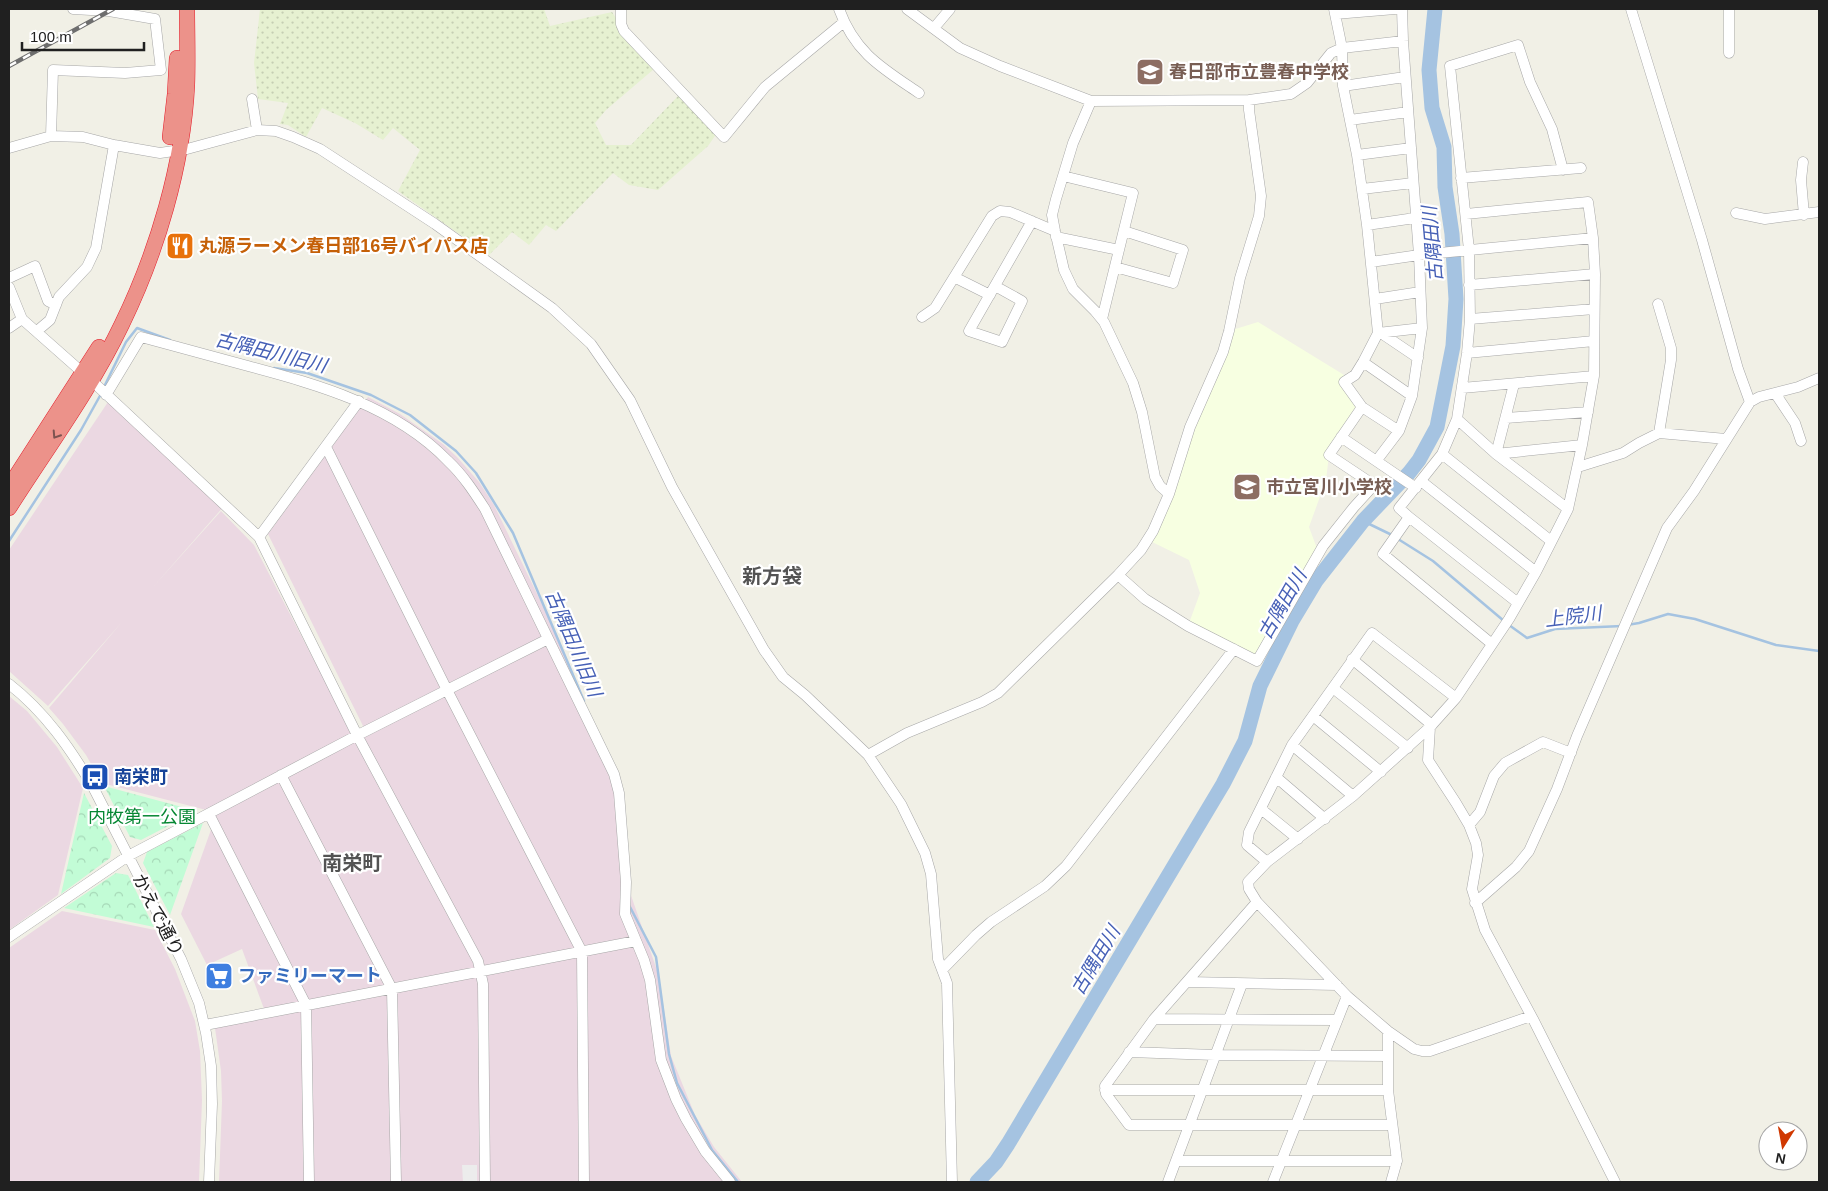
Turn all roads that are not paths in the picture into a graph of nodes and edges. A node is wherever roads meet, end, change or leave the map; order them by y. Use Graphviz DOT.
graph roads {
  1 [pos="73,9"];
  2 [pos="177,9"];
  3 [pos="187,9"];
  4 [pos="621,9"];
  5 [pos="839,9"];
  6 [pos="907,9"];
  7 [pos="950,9"];
  8 [pos="1395,9"];
  9 [pos="1402,9"];
  10 [pos="1631,9"];
  11 [pos="1730,9"];
  12 [pos="1335,12"];
  13 [pos="844,22"];
  14 [pos="934,28"];
  15 [pos="1402,41"];
  16 [pos="1342,48"];
  17 [pos="1729,53"];
  18 [pos="1405,77"];
  19 [pos="1343,86"];
  20 [pos="919,93"];
  21 [pos="252,99"];
  22 [pos="1249,100"];
  23 [pos="1091,101"];
  24 [pos="1408,112"];
  25 [pos="1350,120"];
  26 [pos="258,130"];
  27 [pos="51,136"];
  28 [pos="114,145"];
  29 [pos="174,145"];
  30 [pos="9,148"];
  31 [pos="1411,148"];
  32 [pos="1357,155"];
  33 [pos="1803,162"];
  34 [pos="1582,168"];
  35 [pos="1563,170"];
  36 [pos="1063,176"];
  37 [pos="1461,178"];
  38 [pos="1413,183"];
  39 [pos="1362,190"];
  40 [pos="1819,212"];
  41 [pos="1736,213"];
  42 [pos="1466,214"];
  43 [pos="1804,215"];
  44 [pos="1415,218"];
  45 [pos="1032,221"];
  46 [pos="1367,225"];
  47 [pos="1124,231"];
  48 [pos="1056,234"];
  49 [pos="1593,238"];
  50 [pos="1119,250"];
  51 [pos="1466,250"];
  52 [pos="1419,254"];
  53 [pos="1371,262"];
  54 [pos="1115,266"];
  55 [pos="1595,274"];
  56 [pos="954,277"];
  57 [pos="9,278"];
  58 [pos="1470,285"];
  59 [pos="995,286"];
  60 [pos="9,287"];
  61 [pos="1420,292"];
  62 [pos="990,295"];
  63 [pos="1374,299"];
  64 [pos="1658,304"];
  65 [pos="56,305"];
  66 [pos="1594,309"];
  67 [pos="922,317"];
  68 [pos="22,319"];
  69 [pos="1102,319"];
  70 [pos="1470,319"];
  71 [pos="9,328"];
  72 [pos="1422,328"];
  73 [pos="37,331"];
  74 [pos="1379,333"];
  75 [pos="1594,341"];
  76 [pos="1467,354"];
  77 [pos="1418,358"];
  78 [pos="1363,362"];
  79 [pos="87,376"];
  80 [pos="1594,376"];
  81 [pos="1819,378"];
  82 [pos="1514,384"];
  83 [pos="1462,388"];
  84 [pos="1775,393"];
  85 [pos="106,395"];
  86 [pos="1412,396"];
  87 [pos="359,401"];
  88 [pos="1750,402"];
  89 [pos="1362,407"];
  90 [pos="1588,412"];
  91 [pos="1457,418"];
  92 [pos="1506,418"];
  93 [pos="1399,431"];
  94 [pos="1659,433"];
  95 [pos="1341,437"];
  96 [pos="1726,439"];
  97 [pos="1801,441"];
  98 [pos="1582,445"];
  99 [pos="326,447"];
  100 [pos="1442,454"];
  101 [pos="1496,454"];
  102 [pos="1377,460"];
  103 [pos="1578,467"];
  104 [pos="1419,484"];
  105 [pos="9,487"];
  106 [pos="1169,494"];
  107 [pos="9,508"];
  108 [pos="1568,510"];
  109 [pos="1409,517"];
  110 [pos="259,537"];
  111 [pos="1551,542"];
  112 [pos="1536,572"];
  113 [pos="1118,576"];
  114 [pos="1518,603"];
  115 [pos="548,639"];
  116 [pos="1492,644"];
  117 [pos="1234,650"];
  118 [pos="1352,660"];
  119 [pos="9,684"];
  120 [pos="1333,688"];
  121 [pos="447,690"];
  122 [pos="1456,698"];
  123 [pos="1313,716"];
  124 [pos="1431,726"];
  125 [pos="357,736"];
  126 [pos="1292,745"];
  127 [pos="1408,748"];
  128 [pos="1571,753"];
  129 [pos="868,755"];
  130 [pos="1381,772"];
  131 [pos="281,775"];
  132 [pos="1276,777"];
  133 [pos="1353,796"];
  134 [pos="1260,809"];
  135 [pos="209,814"];
  136 [pos="1325,819"];
  137 [pos="1469,825"];
  138 [pos="1298,839"];
  139 [pos="128,856"];
  140 [pos="1267,862"];
  141 [pos="1257,902"];
  142 [pos="1475,902"];
  143 [pos="9,937"];
  144 [pos="636,941"];
  145 [pos="582,952"];
  146 [pos="942,970"];
  147 [pos="481,972"];
  148 [pos="1188,982"];
  149 [pos="1242,984"];
  150 [pos="1337,985"];
  151 [pos="392,989"];
  152 [pos="1347,996"];
  153 [pos="306,1006"];
  154 [pos="1532,1016"];
  155 [pos="1154,1018"];
  156 [pos="1229,1020"];
  157 [pos="1337,1020"];
  158 [pos="205,1025"];
  159 [pos="1388,1030"];
  160 [pos="1128,1052"];
  161 [pos="1215,1055"];
  162 [pos="1323,1055"];
  163 [pos="1388,1056"];
  164 [pos="1105,1090"];
  165 [pos="1309,1090"];
  166 [pos="1388,1090"];
  167 [pos="1202,1091"];
  168 [pos="1392,1125"];
  169 [pos="1189,1126"];
  170 [pos="1294,1126"];
  171 [pos="1176,1161"];
  172 [pos="1281,1161"];
  173 [pos="1397,1161"];
  174 [pos="209,1182"];
  175 [pos="309,1182"];
  176 [pos="396,1182"];
  177 [pos="485,1182"];
  178 [pos="584,1182"];
  179 [pos="730,1182"];
  180 [pos="952,1182"];
  181 [pos="1168,1182"];
  182 [pos="1273,1182"];
  183 [pos="1391,1182"];
  184 [pos="1615,1182"];
  1 -- 27 [label="street"];
  2 -- 29 [label="highway"];
  3 -- 29 [label="highway"];
  4 -- 13 [label="street"];
  5 -- 13 [label="street"];
  6 -- 14 [label="street"];
  7 -- 14 [label="street"];
  8 -- 12 [label="street"];
  9 -- 15 [label="street"];
  10 -- 88 [label="street"];
  11 -- 17 [label="street"];
  12 -- 16 [label="street"];
  13 -- 20 [label="street"];
  14 -- 23 [label="street"];
  15 -- 16 [label="street"];
  15 -- 18 [label="street"];
  16 -- 19 [label="street"];
  16 -- 22 [label="street"];
  18 -- 19 [label="street"];
  18 -- 24 [label="street"];
  19 -- 25 [label="street"];
  21 -- 26 [label="street"];
  22 -- 23 [label="street"];
  22 -- 106 [label="street"];
  23 -- 36 [label="street"];
  24 -- 25 [label="street"];
  24 -- 31 [label="street"];
  25 -- 32 [label="street"];
  26 -- 29 [label="street"];
  26 -- 129 [label="street"];
  27 -- 28 [label="street"];
  27 -- 30 [label="street"];
  28 -- 29 [label="street"];
  28 -- 65 [label="street"];
  29 -- 79 [label="highway"];
  31 -- 32 [label="street"];
  31 -- 38 [label="street"];
  32 -- 39 [label="street"];
  33 -- 43 [label="street"];
  34 -- 35 [label="street"];
  35 -- 37 [label="street"];
  35 -- 37 [label="street"];
  36 -- 47 [label="street"];
  36 -- 48 [label="street"];
  37 -- 42 [label="street"];
  38 -- 39 [label="street"];
  38 -- 44 [label="street"];
  39 -- 46 [label="street"];
  40 -- 43 [label="street"];
  41 -- 43 [label="street"];
  42 -- 49 [label="street"];
  42 -- 51 [label="street"];
  44 -- 46 [label="street"];
  44 -- 52 [label="street"];
  45 -- 48 [label="street"];
  45 -- 56 [label="street"];
  45 -- 59 [label="street"];
  46 -- 53 [label="street"];
  47 -- 50 [label="street"];
  47 -- 54 [label="street"];
  48 -- 50 [label="street"];
  48 -- 69 [label="street"];
  49 -- 51 [label="street"];
  49 -- 55 [label="street"];
  50 -- 54 [label="street"];
  51 -- 52 [label="street"];
  51 -- 58 [label="street"];
  52 -- 53 [label="street"];
  52 -- 61 [label="street"];
  53 -- 63 [label="street"];
  54 -- 69 [label="street"];
  55 -- 58 [label="street"];
  55 -- 66 [label="street"];
  56 -- 62 [label="street"];
  56 -- 67 [label="street"];
  57 -- 65 [label="street"];
  58 -- 70 [label="street"];
  59 -- 62 [label="street"];
  59 -- 62 [label="street"];
  60 -- 68 [label="street"];
  61 -- 63 [label="street"];
  61 -- 72 [label="street"];
  63 -- 74 [label="street"];
  64 -- 94 [label="street"];
  65 -- 73 [label="street"];
  66 -- 70 [label="street"];
  66 -- 75 [label="street"];
  68 -- 71 [label="street"];
  68 -- 73 [label="street"];
  69 -- 106 [label="street"];
  70 -- 76 [label="street"];
  72 -- 74 [label="street"];
  72 -- 77 [label="street"];
  73 -- 79 [label="street"];
  74 -- 77 [label="street"];
  74 -- 78 [label="street"];
  75 -- 76 [label="street"];
  75 -- 80 [label="street"];
  76 -- 83 [label="street"];
  77 -- 86 [label="street"];
  78 -- 86 [label="street"];
  78 -- 89 [label="street"];
  79 -- 85 [label="street"];
  79 -- 105 [label="highway"];
  79 -- 107 [label="highway, one-way"];
  80 -- 82 [label="street"];
  80 -- 90 [label="street"];
  81 -- 84 [label="street"];
  82 -- 83 [label="street"];
  82 -- 92 [label="street"];
  83 -- 91 [label="street"];
  84 -- 88 [label="street"];
  84 -- 97 [label="street"];
  85 -- 87 [label="street"];
  85 -- 110 [label="street"];
  86 -- 93 [label="street"];
  87 -- 99 [label="street"];
  87 -- 115 [label="street"];
  88 -- 96 [label="street"];
  89 -- 93 [label="street"];
  89 -- 95 [label="street"];
  90 -- 92 [label="street"];
  90 -- 98 [label="street"];
  91 -- 100 [label="street"];
  91 -- 101 [label="street"];
  92 -- 101 [label="street"];
  93 -- 102 [label="street"];
  94 -- 96 [label="street"];
  94 -- 103 [label="street"];
  95 -- 102 [label="street"];
  95 -- 117 [label="street"];
  96 -- 128 [label="street"];
  98 -- 101 [label="street"];
  98 -- 103 [label="street"];
  99 -- 110 [label="street"];
  99 -- 121 [label="street"];
  100 -- 104 [label="street"];
  100 -- 111 [label="street"];
  101 -- 108 [label="street"];
  102 -- 104 [label="street"];
  103 -- 108 [label="street"];
  104 -- 109 [label="street"];
  104 -- 112 [label="street"];
  106 -- 113 [label="street"];
  108 -- 111 [label="street"];
  109 -- 114 [label="street"];
  109 -- 116 [label="street"];
  110 -- 125 [label="street"];
  111 -- 112 [label="street"];
  112 -- 114 [label="street"];
  113 -- 117 [label="street"];
  113 -- 129 [label="street"];
  114 -- 116 [label="street"];
  115 -- 121 [label="street"];
  115 -- 144 [label="street"];
  116 -- 122 [label="street"];
  117 -- 146 [label="street"];
  118 -- 120 [label="street"];
  118 -- 122 [label="street"];
  118 -- 124 [label="street"];
  119 -- 139 [label="street, かえで通り"];
  120 -- 123 [label="street"];
  120 -- 127 [label="street"];
  121 -- 125 [label="street"];
  121 -- 145 [label="street"];
  122 -- 124 [label="street"];
  123 -- 126 [label="street"];
  123 -- 130 [label="street"];
  124 -- 127 [label="street"];
  124 -- 137 [label="street"];
  125 -- 131 [label="street"];
  125 -- 147 [label="street"];
  126 -- 132 [label="street"];
  126 -- 133 [label="street"];
  127 -- 130 [label="street"];
  128 -- 137 [label="street"];
  128 -- 142 [label="street"];
  129 -- 146 [label="street"];
  130 -- 133 [label="street"];
  131 -- 135 [label="street"];
  131 -- 151 [label="street"];
  132 -- 134 [label="street"];
  132 -- 136 [label="street"];
  133 -- 136 [label="street"];
  134 -- 138 [label="street"];
  134 -- 140 [label="street"];
  135 -- 139 [label="street"];
  135 -- 153 [label="street"];
  136 -- 138 [label="street"];
  137 -- 142 [label="street"];
  138 -- 140 [label="street"];
  139 -- 143 [label="street"];
  139 -- 158 [label="street, かえで通り"];
  140 -- 141 [label="street"];
  141 -- 148 [label="street"];
  141 -- 150 [label="street"];
  142 -- 154 [label="street"];
  144 -- 145 [label="street"];
  144 -- 179 [label="street"];
  145 -- 147 [label="street"];
  145 -- 178 [label="street"];
  146 -- 180 [label="street"];
  147 -- 151 [label="street"];
  147 -- 177 [label="street"];
  148 -- 149 [label="street"];
  148 -- 155 [label="street"];
  149 -- 150 [label="street"];
  149 -- 156 [label="street"];
  150 -- 152 [label="street"];
  151 -- 153 [label="street"];
  151 -- 176 [label="street"];
  152 -- 157 [label="street"];
  152 -- 159 [label="street"];
  153 -- 158 [label="street"];
  153 -- 175 [label="street"];
  154 -- 159 [label="street"];
  154 -- 184 [label="street"];
  155 -- 156 [label="street"];
  155 -- 160 [label="street"];
  156 -- 157 [label="street"];
  156 -- 161 [label="street"];
  157 -- 162 [label="street"];
  158 -- 174 [label="street, かえで通り"];
  159 -- 163 [label="street"];
  160 -- 161 [label="street"];
  160 -- 164 [label="street"];
  161 -- 162 [label="street"];
  161 -- 167 [label="street"];
  162 -- 163 [label="street"];
  162 -- 165 [label="street"];
  163 -- 166 [label="street"];
  164 -- 167 [label="street"];
  164 -- 169 [label="street"];
  165 -- 166 [label="street"];
  165 -- 167 [label="street"];
  165 -- 170 [label="street"];
  166 -- 168 [label="street"];
  167 -- 169 [label="street"];
  168 -- 170 [label="street"];
  168 -- 173 [label="street"];
  169 -- 170 [label="street"];
  169 -- 171 [label="street"];
  170 -- 172 [label="street"];
  171 -- 172 [label="street"];
  171 -- 181 [label="street"];
  172 -- 173 [label="street"];
  172 -- 182 [label="street"];
  173 -- 183 [label="street"];
}
